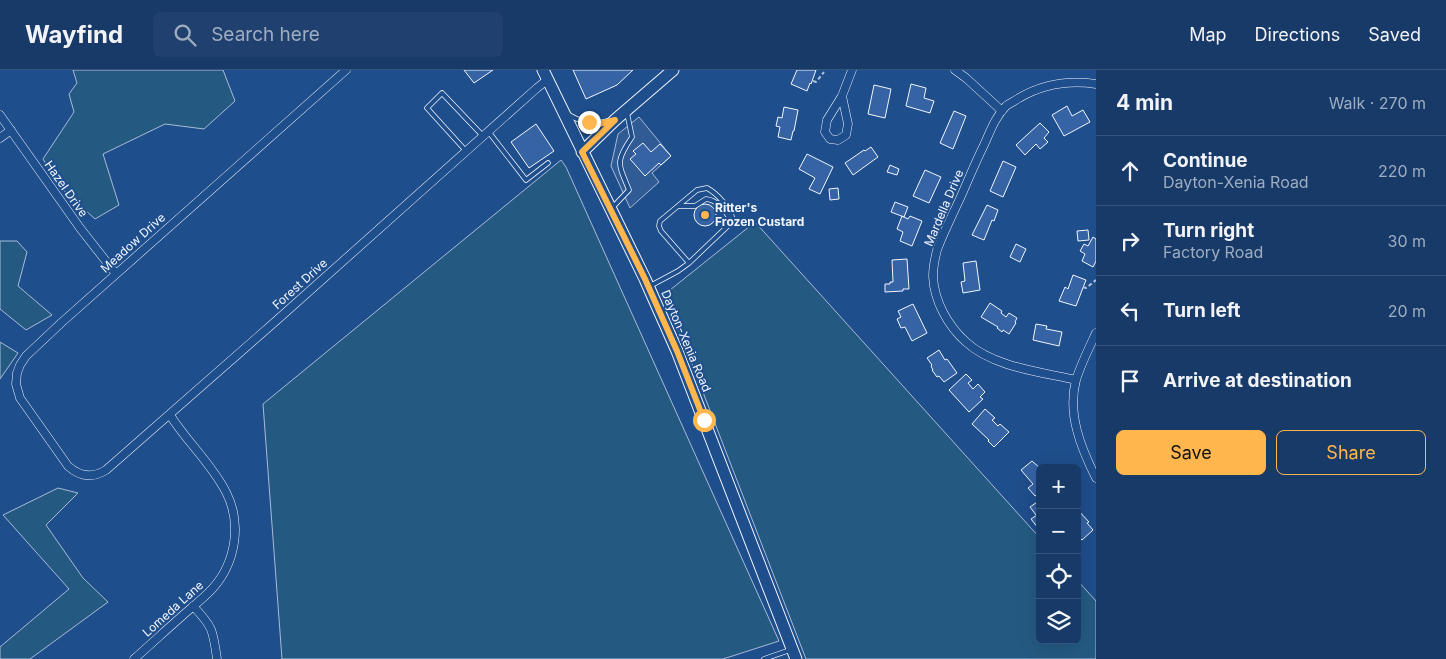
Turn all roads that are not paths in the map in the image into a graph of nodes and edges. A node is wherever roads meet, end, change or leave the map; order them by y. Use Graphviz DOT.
graph roads {
  1 [pos="346,70"];
  2 [pos="673,70"];
  3 [pos="852,70"];
  4 [pos="955,70"];
  5 [pos="545,75"];
  6 [pos="1096,84"];
  7 [pos="842,96"];
  8 [pos="558,103"];
  9 [pos="627,110"];
  10 [pos="1002,111"];
  11 [pos="0,115"];
  12 [pos="615,120"];
  13 [pos="11,130"];
  14 [pos="486,134"];
  15 [pos="0,138"];
  16 [pos="466,151"];
  17 [pos="582,152"];
  18 [pos="548,164"];
  19 [pos="678,206"];
  20 [pos="610,210"];
  21 [pos="731,223"];
  22 [pos="689,263"];
  23 [pos="116,274"];
  24 [pos="648,287"];
  25 [pos="1096,333"];
  26 [pos="1076,380"];
  27 [pos="170,415"];
  28 [pos="63,458"];
  29 [pos="1096,478"];
  30 [pos="193,606"];
  31 [pos="794,654"];
  32 [pos="134,659"];
  33 [pos="217,659"];
  34 [pos="764,659"];
  1 -- 23 [label="street, Meadow Drive"];
  2 -- 9 [label="main road"];
  3 -- 7 [label="street"];
  4 -- 10 [label="street"];
  5 -- 8 [label="main road, Dayton-Xenia Road"];
  5 -- 14 [label="street, Forest Drive"];
  6 -- 10 [label="street"];
  7 -- 7 [label="street"];
  8 -- 12 [label="lane"];
  8 -- 17 [label="main road, Dayton-Xenia Road"];
  9 -- 12 [label="main road"];
  9 -- 20 [label="lane"];
  10 -- 26 [label="street, Mardella Drive"];
  11 -- 13 [label="street, Hazel Drive"];
  12 -- 17 [label="main road"];
  13 -- 15 [label="street"];
  13 -- 23 [label="street, Hazel Drive"];
  14 -- 16 [label="street, Forest Drive"];
  14 -- 16 [label="lane"];
  14 -- 18 [label="lane"];
  16 -- 27 [label="street, Forest Drive"];
  17 -- 20 [label="main road, Dayton-Xenia Road"];
  19 -- 21 [label="lane"];
  19 -- 21 [label="lane"];
  19 -- 22 [label="lane"];
  20 -- 24 [label="main road, Dayton-Xenia Road"];
  21 -- 22 [label="lane"];
  22 -- 24 [label="lane"];
  23 -- 28 [label="street, Meadow Drive"];
  24 -- 31 [label="main road, Dayton-Xenia Road"];
  25 -- 26 [label="street"];
  26 -- 29 [label="street"];
  27 -- 28 [label="street, Forest Drive"];
  27 -- 30 [label="street, Lomeda Lane"];
  30 -- 32 [label="street, Lomeda Lane"];
  30 -- 33 [label="street"];
  31 -- 34 [label="lane"];
}
